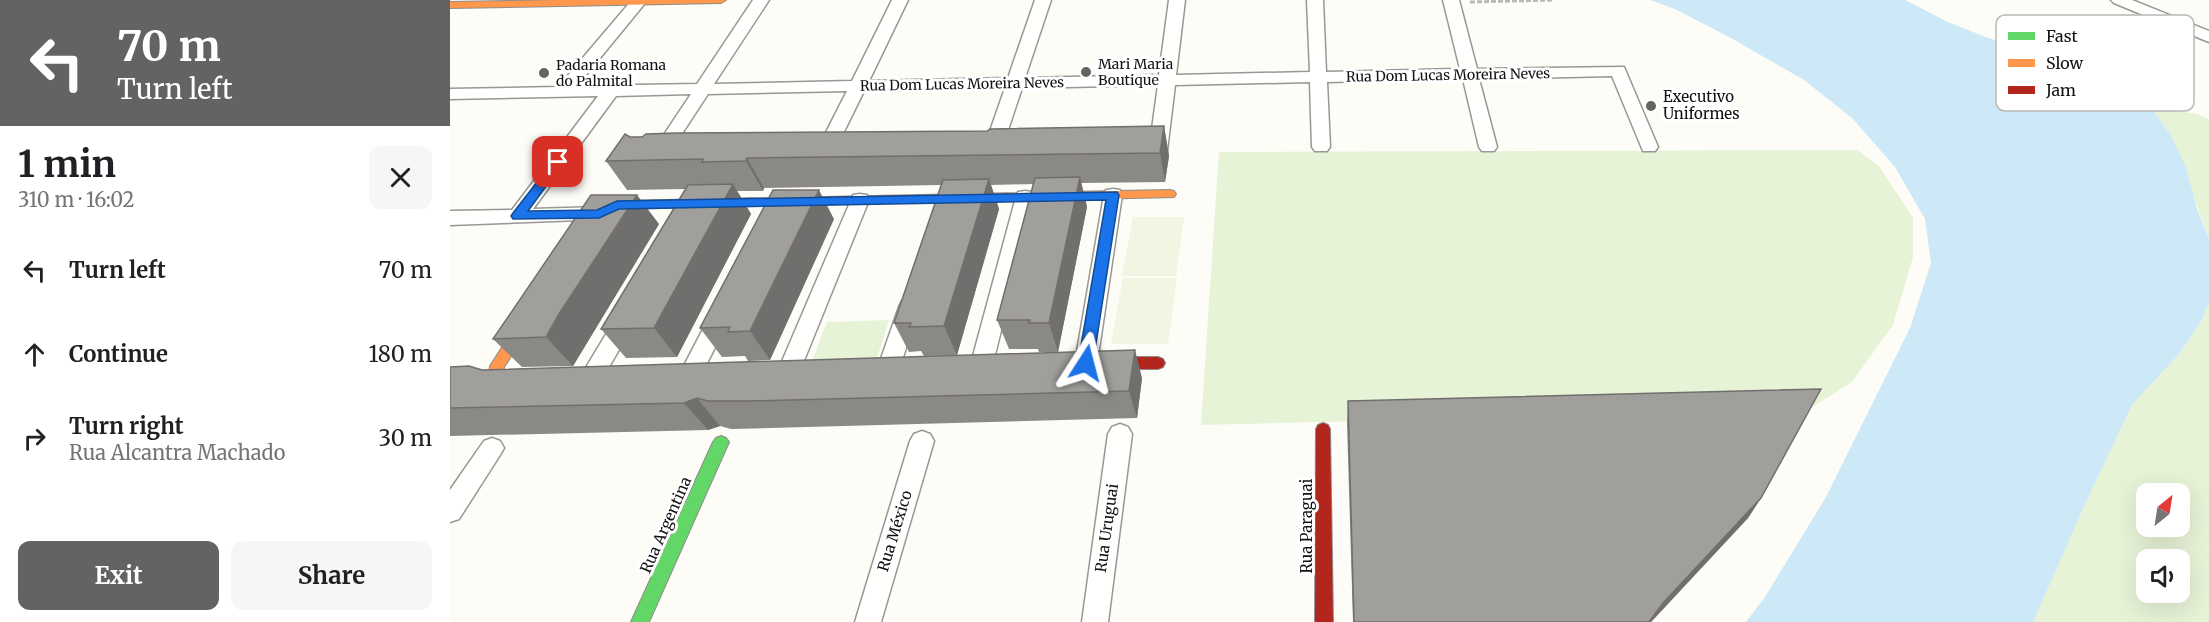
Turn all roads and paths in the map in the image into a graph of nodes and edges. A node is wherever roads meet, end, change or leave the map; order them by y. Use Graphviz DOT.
graph roads {
  1 [pos="721,0"];
  2 [pos="761,0"];
  3 [pos="900,0"];
  4 [pos="1043,0"];
  5 [pos="1177,0"];
  6 [pos="1315,0"];
  7 [pos="2119,0"];
  8 [pos="1451,1"];
  9 [pos="1553,1"];
  10 [pos="638,2"];
  11 [pos="450,5"];
  12 [pos="2155,15"];
  13 [pos="2194,31"];
  14 [pos="2209,37"];
  15 [pos="1470,74"];
  16 [pos="1318,77"];
  17 [pos="1167,80"];
  18 [pos="1015,83"];
  19 [pos="857,86"];
  20 [pos="702,89"];
  21 [pos="611,91"];
  22 [pos="563,92"];
  23 [pos="450,94"];
  24 [pos="1321,147"];
  25 [pos="1488,147"];
  26 [pos="1649,147"];
  27 [pos="1158,151"];
  28 [pos="991,154"];
  29 [pos="823,156"];
  30 [pos="656,160"];
  31 [pos="1170,194"];
  32 [pos="1113,195"];
  33 [pos="1025,197"];
  34 [pos="945,199"];
  35 [pos="860,200"];
  36 [pos="779,202"];
  37 [pos="695,203"];
  38 [pos="599,214"];
  39 [pos="518,216"];
  40 [pos="450,218"];
  41 [pos="938,220"];
  42 [pos="769,222"];
  43 [pos="683,223"];
  44 [pos="586,233"];
  45 [pos="917,284"];
  46 [pos="732,294"];
  47 [pos="637,302"];
  48 [pos="535,309"];
  49 [pos="1158,363"];
  50 [pos="1080,364"];
  51 [pos="981,367"];
  52 [pos="888,370"];
  53 [pos="788,373"];
  54 [pos="689,377"];
  55 [pos="590,380"];
  56 [pos="546,382"];
  57 [pos="1323,429"];
  58 [pos="1120,434"];
  59 [pos="922,441"];
  60 [pos="721,442"];
  61 [pos="492,448"];
  62 [pos="450,511"];
  63 [pos="640,622"];
  64 [pos="868,622"];
  65 [pos="1095,622"];
  66 [pos="1324,622"];
  1 -- 10 [label="street"];
  2 -- 20 [label="street"];
  3 -- 19 [label="street"];
  4 -- 18 [label="street"];
  5 -- 17 [label="street"];
  6 -- 16 [label="street"];
  7 -- 12 [label="street"];
  8 -- 9 [label="path"];
  8 -- 15 [label="street"];
  10 -- 11 [label="street"];
  10 -- 22 [label="street"];
  13 -- 14 [label="street"];
  15 -- 16 [label="street, Rua Dom Lucas Moreira Neves"];
  15 -- 25 [label="street"];
  15 -- 26 [label="street, Rua Dom Lucas Moreira Neves"];
  16 -- 17 [label="street, Rua Dom Lucas Moreira Neves"];
  16 -- 24 [label="street"];
  17 -- 18 [label="street, Rua Dom Lucas Moreira Neves"];
  17 -- 27 [label="street"];
  18 -- 19 [label="street, Rua Dom Lucas Moreira Neves"];
  18 -- 28 [label="street"];
  19 -- 20 [label="street, Rua Dom Lucas Moreira Neves"];
  19 -- 29 [label="street"];
  20 -- 21 [label="street, Rua Dom Lucas Moreira Neves"];
  20 -- 30 [label="street"];
  21 -- 22 [label="street, Rua Dom Lucas Moreira Neves"];
  21 -- 39 [label="street"];
  22 -- 23 [label="street, Rua Dom Lucas Moreira Neves"];
  31 -- 32 [label="street"];
  32 -- 33 [label="street"];
  32 -- 50 [label="street"];
  33 -- 34 [label="street"];
  33 -- 51 [label="street"];
  34 -- 35 [label="street"];
  34 -- 41 [label="street"];
  35 -- 36 [label="street"];
  35 -- 53 [label="street"];
  36 -- 37 [label="street"];
  36 -- 42 [label="street"];
  37 -- 38 [label="street"];
  37 -- 43 [label="street"];
  38 -- 39 [label="street"];
  38 -- 44 [label="street"];
  39 -- 40 [label="street"];
  45 -- 52 [label="street"];
  46 -- 54 [label="street"];
  47 -- 55 [label="street"];
  48 -- 56 [label="street"];
  49 -- 50 [label="street"];
  57 -- 66 [label="street, Rua Paraguai"];
  58 -- 65 [label="street, Rua Uruguai"];
  59 -- 64 [label="street, Rua México"];
  60 -- 63 [label="street, Rua Argentina"];
  61 -- 62 [label="street"];
}
